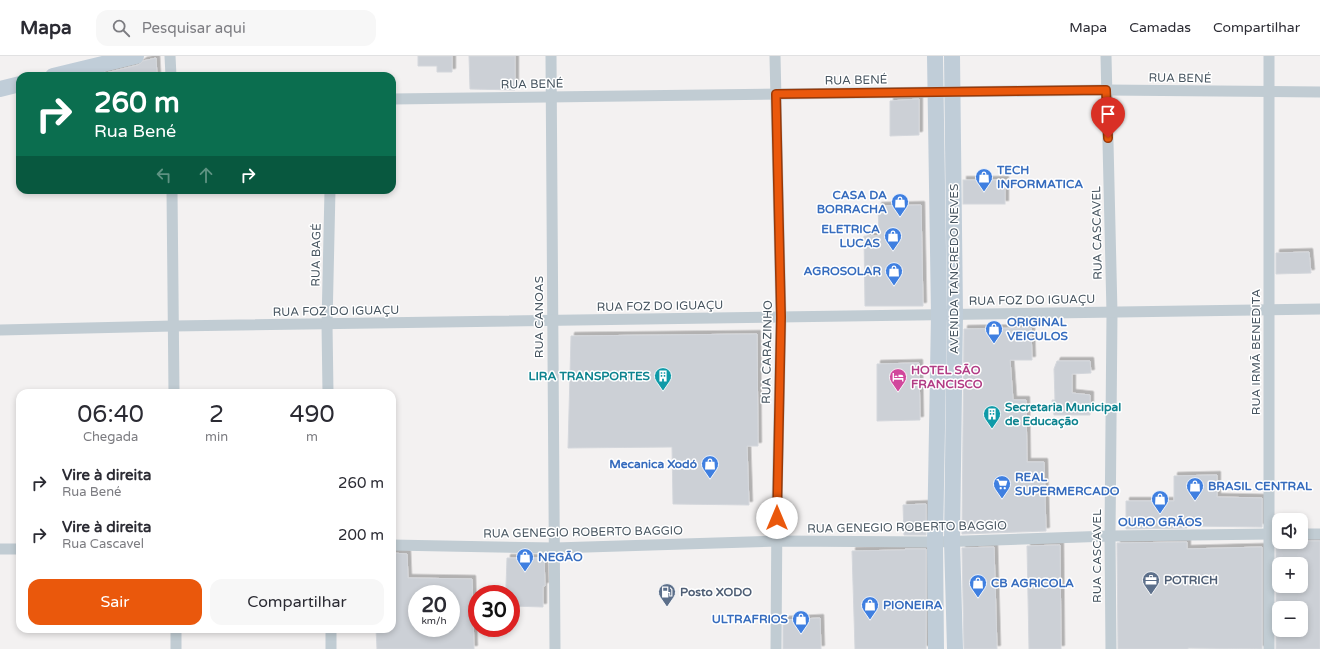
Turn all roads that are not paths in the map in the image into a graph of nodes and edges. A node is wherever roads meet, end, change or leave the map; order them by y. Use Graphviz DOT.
graph roads {
  1 [pos="136,56"];
  2 [pos="170,56"];
  3 [pos="551,56"];
  4 [pos="775,56"];
  5 [pos="935,56"];
  6 [pos="952,56"];
  7 [pos="1106,56"];
  8 [pos="1269,56"];
  9 [pos="70,72"];
  10 [pos="171,72"];
  11 [pos="16,85"];
  12 [pos="0,89"];
  13 [pos="1106,90"];
  14 [pos="935,92"];
  15 [pos="1269,92"];
  16 [pos="1320,92"];
  17 [pos="953,93"];
  18 [pos="776,94"];
  19 [pos="551,97"];
  20 [pos="396,99"];
  21 [pos="172,194"];
  22 [pos="330,194"];
  23 [pos="1269,310"];
  24 [pos="1320,310"];
  25 [pos="1112,313"];
  26 [pos="955,314"];
  27 [pos="939,315"];
  28 [pos="781,317"];
  29 [pos="552,320"];
  30 [pos="327,324"];
  31 [pos="173,326"];
  32 [pos="0,330"];
  33 [pos="174,389"];
  34 [pos="328,389"];
  35 [pos="1274,513"];
  36 [pos="1272,534"];
  37 [pos="1308,534"];
  38 [pos="1320,534"];
  39 [pos="1110,536"];
  40 [pos="778,541"];
  41 [pos="952,541"];
  42 [pos="935,542"];
  43 [pos="396,545"];
  44 [pos="555,548"];
  45 [pos="0,549"];
  46 [pos="16,549"];
  47 [pos="1273,549"];
  48 [pos="176,633"];
  49 [pos="331,633"];
  50 [pos="176,649"];
  51 [pos="331,649"];
  52 [pos="556,649"];
  53 [pos="776,649"];
  54 [pos="936,649"];
  55 [pos="955,649"];
  56 [pos="1110,649"];
  57 [pos="1269,649"];
  1 -- 9 [label="street"];
  2 -- 10 [label="street"];
  3 -- 19 [label="street, RUA CANOAS"];
  4 -- 18 [label="street, RUA CARAZINHO"];
  5 -- 14 [label="street, AVENIDA TANCREDO NEVES"];
  6 -- 17 [label="street, AVENIDA TANCREDO NEVES"];
  7 -- 13 [label="street, RUA CASCAVEL"];
  8 -- 15 [label="street, RUA IRMÃ BENEDITA"];
  11 -- 12 [label="street"];
  13 -- 15 [label="street, RUA BENÉ"];
  13 -- 17 [label="street, RUA BENÉ"];
  13 -- 25 [label="street, RUA CASCAVEL"];
  14 -- 17 [label="street, RUA BENÉ"];
  14 -- 18 [label="street, RUA BENÉ"];
  14 -- 27 [label="street, AVENIDA TANCREDO NEVES"];
  15 -- 16 [label="street, RUA BENÉ"];
  15 -- 23 [label="street, RUA IRMÃ BENEDITA"];
  17 -- 26 [label="street, AVENIDA TANCREDO NEVES"];
  18 -- 19 [label="street, RUA BENÉ"];
  18 -- 28 [label="street, RUA CARAZINHO"];
  19 -- 20 [label="street, RUA BENÉ"];
  19 -- 29 [label="street, RUA CANOAS"];
  21 -- 31 [label="street"];
  22 -- 30 [label="street, RUA BAGÉ"];
  23 -- 24 [label="street, RUA FOZ DO IGUAÇU"];
  23 -- 25 [label="street, RUA FOZ DO IGUAÇU"];
  23 -- 35 [label="street, RUA IRMÃ BENEDITA"];
  25 -- 26 [label="street, RUA FOZ DO IGUAÇU"];
  25 -- 39 [label="street, RUA CASCAVEL"];
  26 -- 27 [label="street, RUA FOZ DO IGUAÇU"];
  26 -- 41 [label="street, AVENIDA TANCREDO NEVES"];
  27 -- 28 [label="street, RUA FOZ DO IGUAÇU"];
  27 -- 42 [label="street, AVENIDA TANCREDO NEVES"];
  28 -- 29 [label="street, RUA FOZ DO IGUAÇU"];
  28 -- 40 [label="street, RUA CARAZINHO"];
  29 -- 30 [label="street, RUA FOZ DO IGUAÇU"];
  29 -- 44 [label="street, RUA CANOAS"];
  30 -- 31 [label="street, RUA FOZ DO IGUAÇU"];
  30 -- 34 [label="street, RUA BAGÉ"];
  31 -- 32 [label="street, RUA FOZ DO IGUAÇU"];
  31 -- 33 [label="street"];
  36 -- 39 [label="street, RUA GENEGIO ROBERTO BAGGIO"];
  37 -- 38 [label="street"];
  39 -- 41 [label="street, RUA GENEGIO ROBERTO BAGGIO"];
  39 -- 56 [label="street, RUA CASCAVEL"];
  40 -- 42 [label="street, RUA GENEGIO ROBERTO BAGGIO"];
  40 -- 44 [label="street, RUA GENEGIO ROBERTO BAGGIO"];
  40 -- 53 [label="street, RUA CARAZINHO"];
  41 -- 42 [label="street, RUA GENEGIO ROBERTO BAGGIO"];
  41 -- 55 [label="street, AVENIDA TANCREDO NEVES"];
  42 -- 54 [label="street, AVENIDA TANCREDO NEVES"];
  43 -- 44 [label="street, RUA GENEGIO ROBERTO BAGGIO"];
  44 -- 52 [label="street, RUA CANOAS"];
  45 -- 46 [label="street"];
  47 -- 57 [label="street, RUA IRMÃ BENEDITA"];
  48 -- 50 [label="street"];
  49 -- 51 [label="street"];
}
